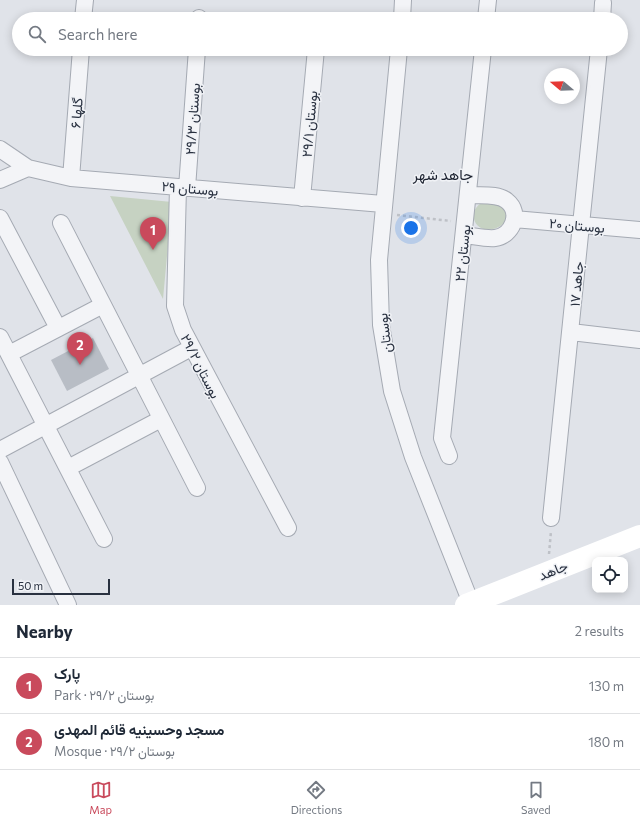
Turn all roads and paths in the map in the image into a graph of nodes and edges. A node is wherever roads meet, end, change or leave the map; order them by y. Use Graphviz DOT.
graph roads {
  1 [pos="85,0"];
  2 [pos="403,0"];
  3 [pos="488,0"];
  4 [pos="603,3"];
  5 [pos="84,12"];
  6 [pos="402,12"];
  7 [pos="487,12"];
  8 [pos="602,12"];
  9 [pos="80,56"];
  10 [pos="196,56"];
  11 [pos="315,56"];
  12 [pos="398,56"];
  13 [pos="482,56"];
  14 [pos="598,56"];
  15 [pos="0,149"];
  16 [pos="28,168"];
  17 [pos="71,178"];
  18 [pos="0,180"];
  19 [pos="183,188"];
  20 [pos="468,195"];
  21 [pos="302,198"];
  22 [pos="383,209"];
  23 [pos="0,218"];
  24 [pos="514,219"];
  25 [pos="61,223"];
  26 [pos="581,225"];
  27 [pos="465,229"];
  28 [pos="640,230"];
  29 [pos="103,305"];
  30 [pos="58,328"];
  31 [pos="572,332"];
  32 [pos="0,337"];
  33 [pos="640,340"];
  34 [pos="191,348"];
  35 [pos="9,354"];
  36 [pos="139,376"];
  37 [pos="161,419"];
  38 [pos="46,426"];
  39 [pos="0,450"];
  40 [pos="449,456"];
  41 [pos="0,462"];
  42 [pos="68,468"];
  43 [pos="197,488"];
  44 [pos="552,518"];
  45 [pos="288,528"];
  46 [pos="640,536"];
  47 [pos="104,539"];
  48 [pos="548,572"];
  49 [pos="469,604"];
  50 [pos="68,605"];
  1 -- 5 [label="street"];
  2 -- 6 [label="street"];
  3 -- 7 [label="street"];
  4 -- 8 [label="street"];
  9 -- 17 [label="street, گلها ۶"];
  10 -- 19 [label="street, بوستان ۲۹/۳"];
  11 -- 21 [label="street, بوستان ۲۹/۱"];
  12 -- 22 [label="street, بوستان"];
  13 -- 20 [label="street, بوستان ۲۲"];
  14 -- 26 [label="street, جاهد ۱۷"];
  15 -- 16 [label="street"];
  16 -- 17 [label="street, بوستان ۲۹"];
  16 -- 18 [label="street"];
  17 -- 19 [label="street, بوستان ۲۹"];
  19 -- 21 [label="street, بوستان ۲۹"];
  19 -- 34 [label="street, بوستان ۲۹/۲"];
  20 -- 24 [label="street"];
  20 -- 27 [label="street, بوستان ۲۲"];
  21 -- 22 [label="street, بوستان ۲۹"];
  22 -- 27 [label="path"];
  22 -- 49 [label="street, بوستان"];
  23 -- 30 [label="street"];
  24 -- 26 [label="street, بوستان ۲۰"];
  24 -- 27 [label="street"];
  25 -- 29 [label="street"];
  26 -- 28 [label="street, بوستان ۲۰"];
  26 -- 31 [label="street, جاهد ۱۷"];
  27 -- 40 [label="street, بوستان ۲۲"];
  29 -- 30 [label="street"];
  29 -- 36 [label="street"];
  30 -- 35 [label="street"];
  31 -- 33 [label="street"];
  31 -- 44 [label="street, جاهد ۱۷"];
  32 -- 35 [label="street"];
  34 -- 36 [label="street"];
  34 -- 45 [label="street, بوستان ۲۹/۲"];
  35 -- 38 [label="street"];
  36 -- 37 [label="street"];
  36 -- 38 [label="street"];
  37 -- 42 [label="street"];
  37 -- 43 [label="street"];
  38 -- 39 [label="street"];
  38 -- 42 [label="street"];
  41 -- 50 [label="street"];
  42 -- 47 [label="street"];
  44 -- 48 [label="path"];
  46 -- 48 [label="main road, جاهد"];
  48 -- 49 [label="main road, جاهد"];
}
